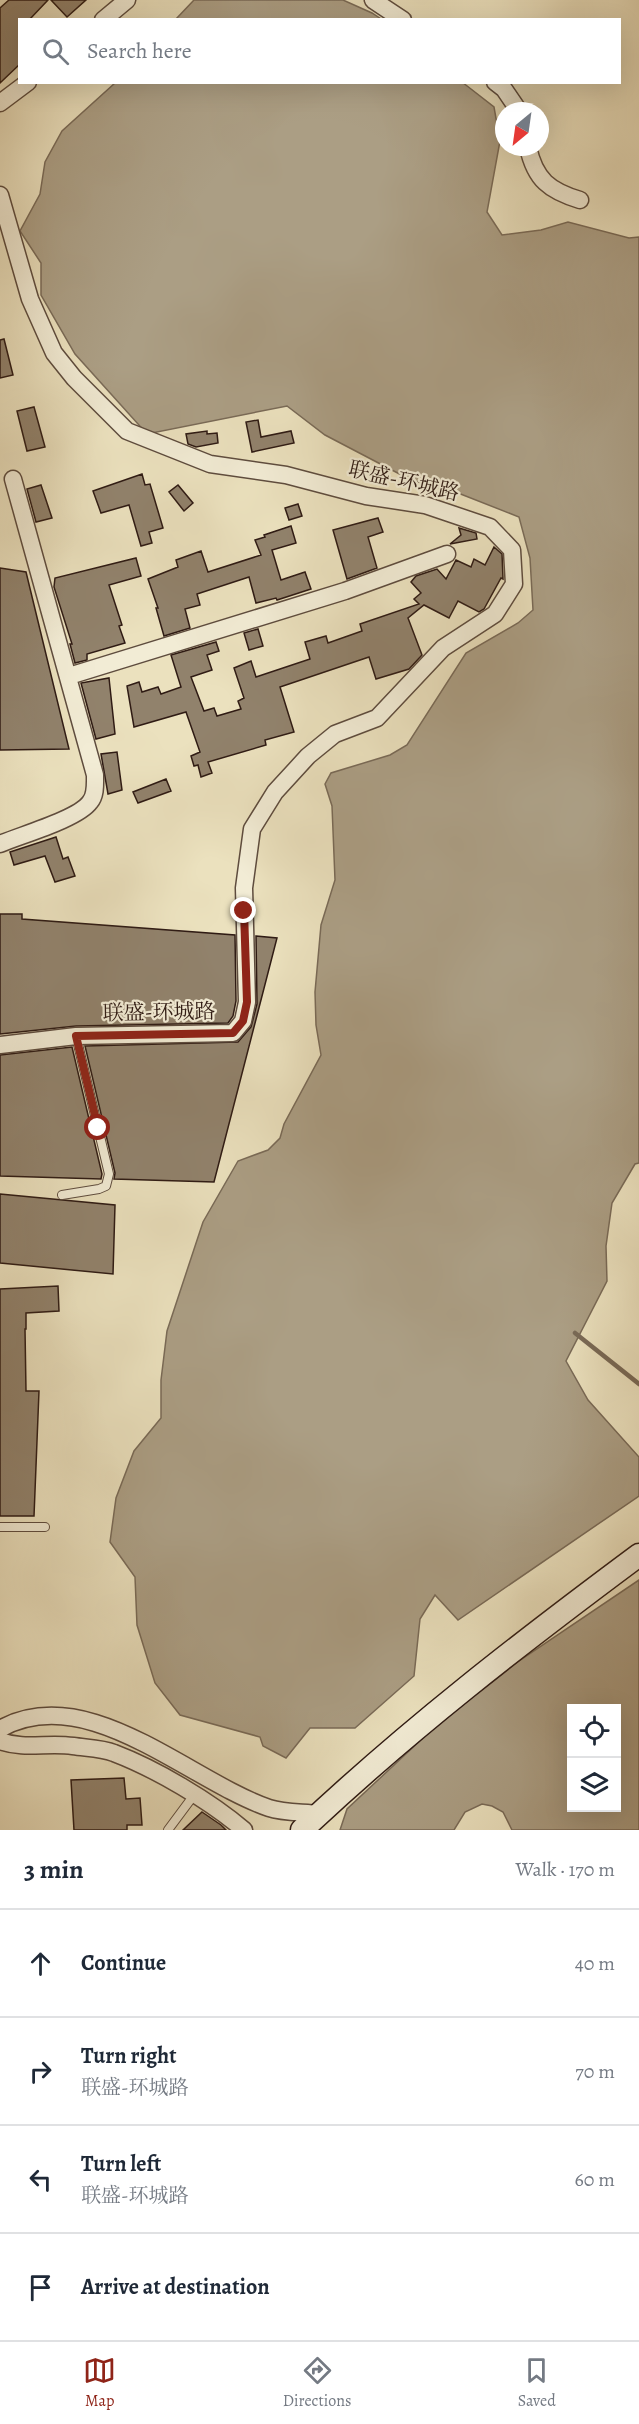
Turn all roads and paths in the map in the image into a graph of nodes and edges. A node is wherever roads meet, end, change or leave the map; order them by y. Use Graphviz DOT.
graph roads {
  1 [pos="127,0"];
  2 [pos="373,0"];
  3 [pos="105,18"];
  4 [pos="400,18"];
  5 [pos="25,84"];
  6 [pos="498,84"];
  7 [pos="513,102"];
  8 [pos="0,103"];
  9 [pos="531,156"];
  10 [pos="0,195"];
  11 [pos="580,200"];
  12 [pos="13,478"];
  13 [pos="447,554"];
  14 [pos="69,676"];
  15 [pos="0,844"];
  16 [pos="76,1036"];
  17 [pos="0,1045"];
  18 [pos="62,1195"];
  19 [pos="0,1527"];
  20 [pos="45,1527"];
  21 [pos="639,1555"];
  22 [pos="0,1729"];
  23 [pos="0,1742"];
  24 [pos="194,1795"];
  25 [pos="319,1814"];
  26 [pos="168,1830"];
  27 [pos="244,1830"];
  28 [pos="302,1830"];
  1 -- 3 [label="street"];
  2 -- 4 [label="street"];
  5 -- 8 [label="street"];
  6 -- 7 [label="street"];
  9 -- 11 [label="street"];
  10 -- 16 [label="street, 联盛-环城路"];
  12 -- 14 [label="street"];
  13 -- 14 [label="street"];
  14 -- 15 [label="street"];
  16 -- 17 [label="street, 联盛-环城路"];
  16 -- 18 [label="lane"];
  19 -- 20 [label="lane"];
  21 -- 25 [label="street"];
  22 -- 25 [label="street"];
  23 -- 24 [label="street"];
  24 -- 26 [label="lane"];
  24 -- 27 [label="street"];
  25 -- 28 [label="street"];
}
